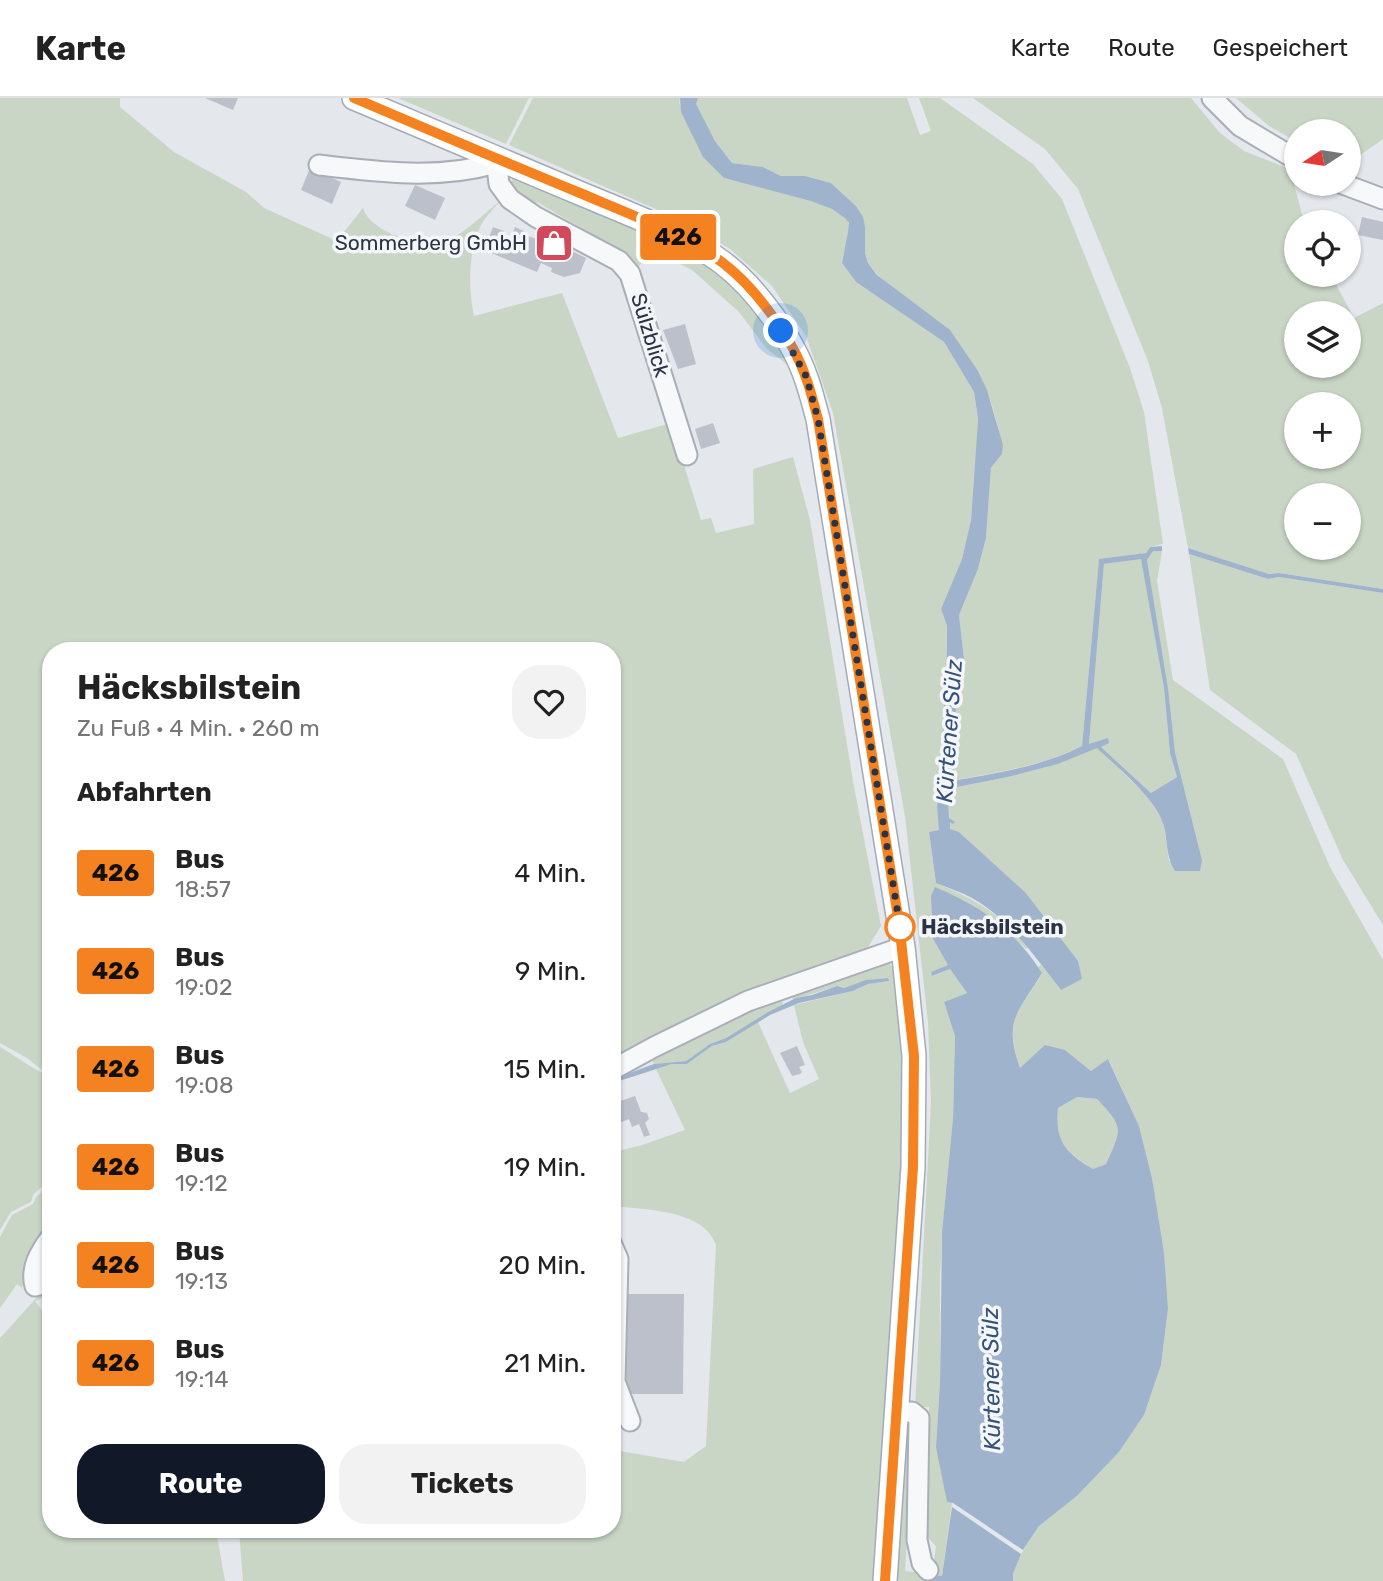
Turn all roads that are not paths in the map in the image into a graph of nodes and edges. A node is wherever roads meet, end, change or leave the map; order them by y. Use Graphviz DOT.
graph roads {
  1 [pos="354,98"];
  2 [pos="1212,98"];
  3 [pos="1284,152"];
  4 [pos="496,160"];
  5 [pos="319,164"];
  6 [pos="1362,191"];
  7 [pos="1383,199"];
  8 [pos="687,455"];
  9 [pos="903,947"];
  10 [pos="621,1065"];
  11 [pos="42,1249"];
  12 [pos="42,1284"];
  13 [pos="621,1398"];
  14 [pos="897,1412"];
  15 [pos="630,1421"];
  16 [pos="928,1570"];
  17 [pos="885,1581"];
  1 -- 4 [label="main road"];
  2 -- 3 [label="street"];
  4 -- 5 [label="street"];
  4 -- 8 [label="street, Sülzblick"];
  4 -- 9 [label="main road"];
  6 -- 7 [label="street"];
  9 -- 10 [label="street"];
  9 -- 14 [label="main road"];
  11 -- 12 [label="street"];
  13 -- 15 [label="street"];
  14 -- 16 [label="street"];
  14 -- 17 [label="main road"];
}
